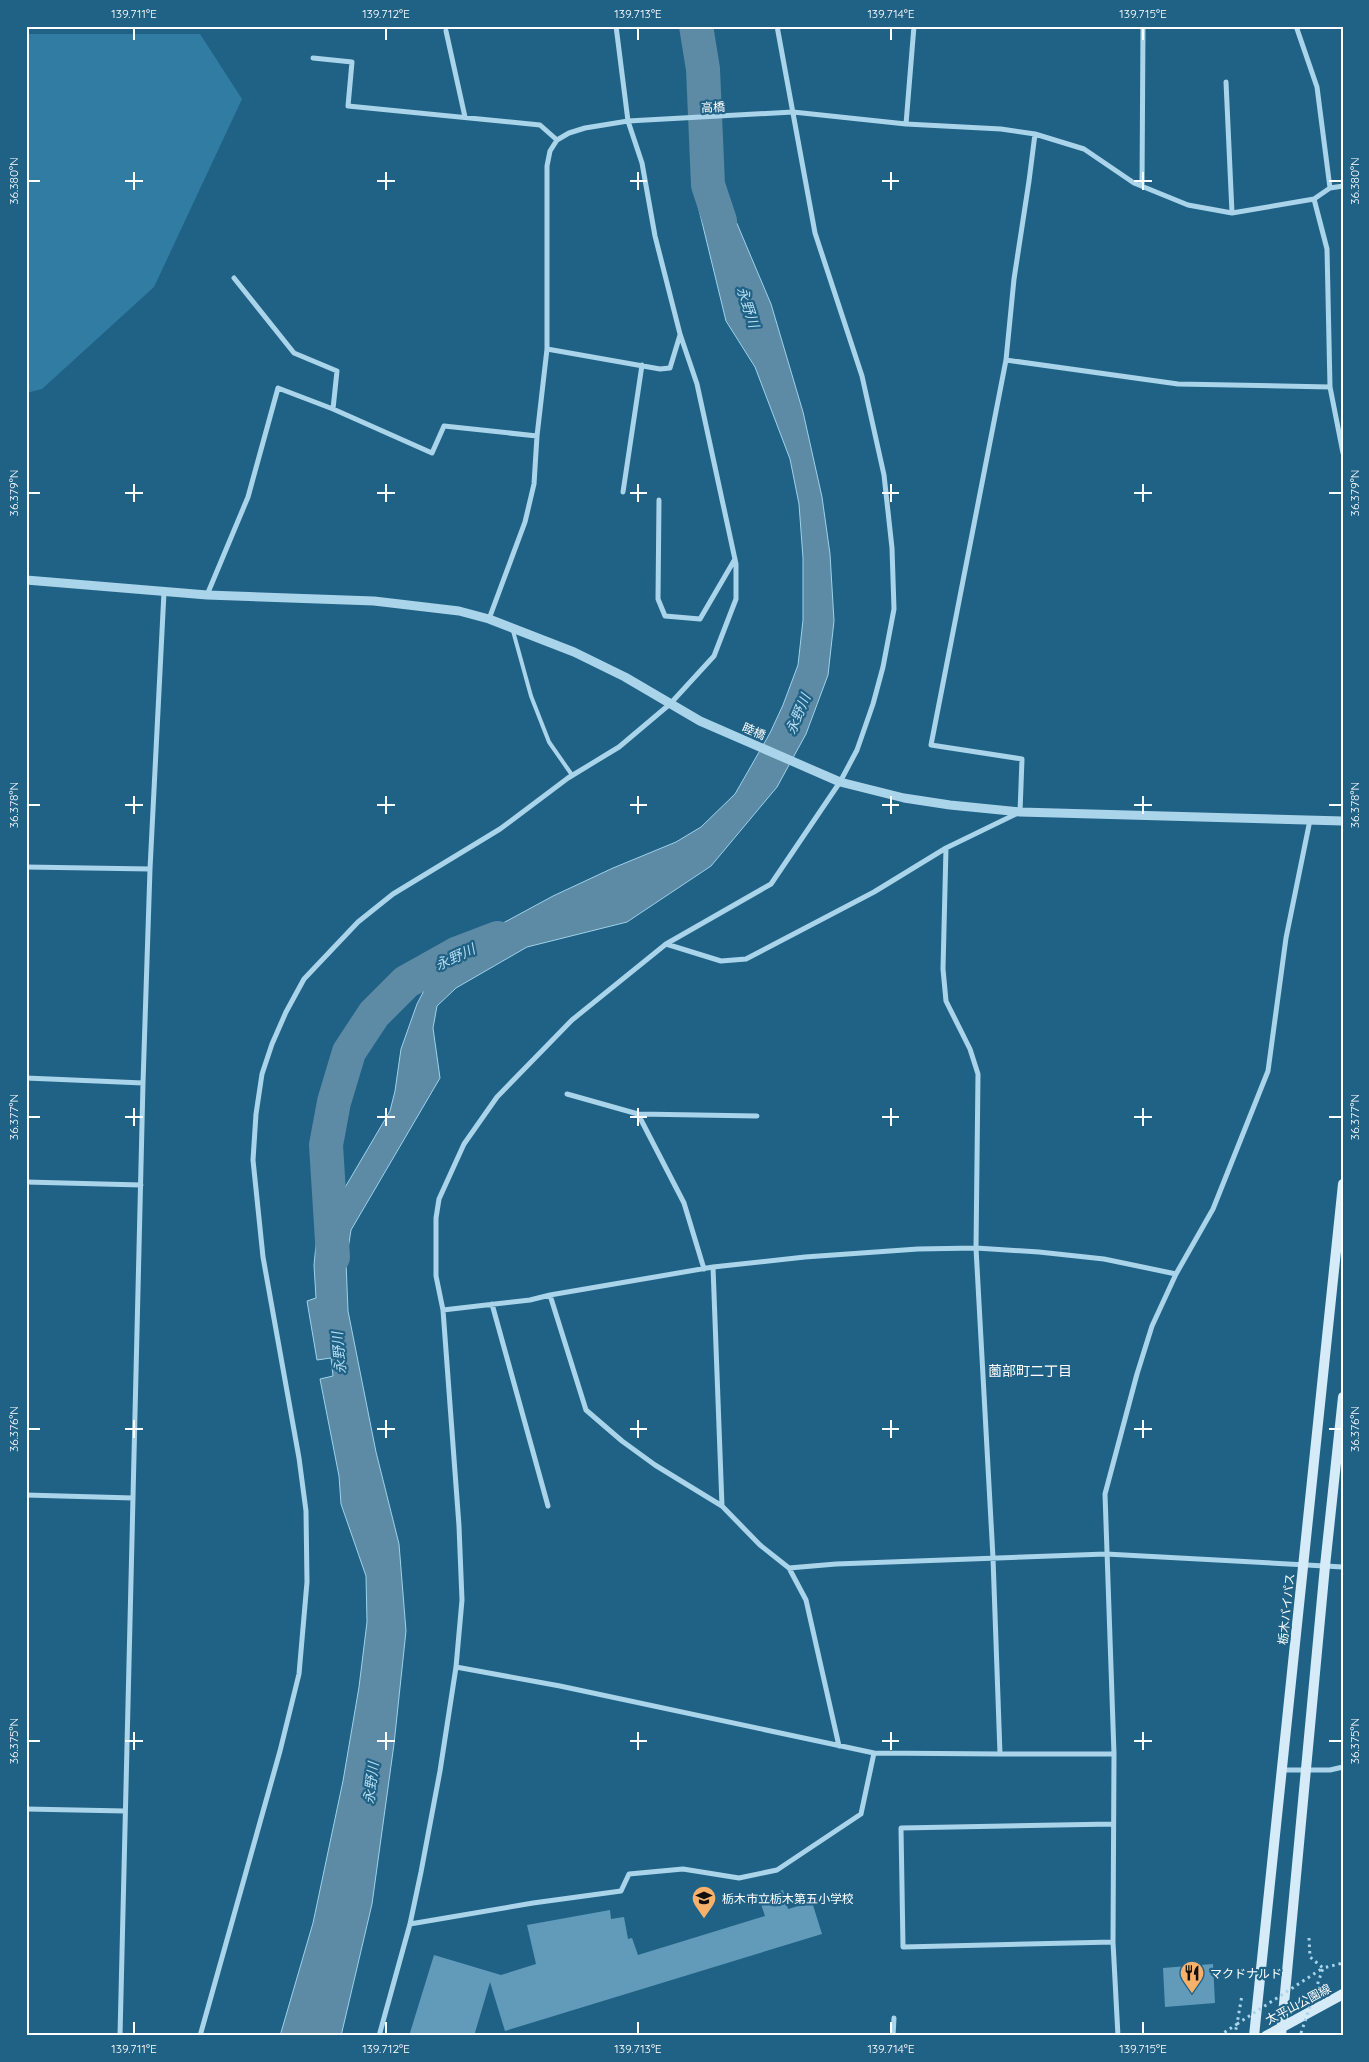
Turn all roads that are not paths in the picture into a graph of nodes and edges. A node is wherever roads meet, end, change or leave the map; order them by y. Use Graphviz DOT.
graph roads {
  1 [pos="616,26"];
  2 [pos="777,26"];
  3 [pos="914,26"];
  4 [pos="1143,26"];
  5 [pos="1296,26"];
  6 [pos="446,31"];
  7 [pos="313,58"];
  8 [pos="1226,82"];
  9 [pos="793,112"];
  10 [pos="465,118"];
  11 [pos="628,120"];
  12 [pos="906,124"];
  13 [pos="1035,134"];
  14 [pos="558,140"];
  15 [pos="1142,186"];
  16 [pos="1343,186"];
  17 [pos="1330,188"];
  18 [pos="1314,198"];
  19 [pos="1232,213"];
  20 [pos="234,278"];
  21 [pos="680,334"];
  22 [pos="547,349"];
  23 [pos="1006,360"];
  24 [pos="642,366"];
  25 [pos="1330,387"];
  26 [pos="333,409"];
  27 [pos="537,436"];
  28 [pos="1343,453"];
  29 [pos="623,492"];
  30 [pos="659,500"];
  31 [pos="735,559"];
  32 [pos="26,580"];
  33 [pos="164,592"];
  34 [pos="207,595"];
  35 [pos="489,619"];
  36 [pos="512,628"];
  37 [pos="670,704"];
  38 [pos="572,775"];
  39 [pos="840,782"];
  40 [pos="1020,812"];
  41 [pos="1310,820"];
  42 [pos="1343,821"];
  43 [pos="946,848"];
  44 [pos="26,867"];
  45 [pos="150,869"];
  46 [pos="666,944"];
  47 [pos="26,1078"];
  48 [pos="143,1083"];
  49 [pos="567,1094"];
  50 [pos="638,1114"];
  51 [pos="757,1116"];
  52 [pos="26,1182"];
  53 [pos="1343,1184"];
  54 [pos="141,1185"];
  55 [pos="976,1248"];
  56 [pos="713,1267"];
  57 [pos="704,1269"];
  58 [pos="1176,1274"];
  59 [pos="550,1295"];
  60 [pos="492,1304"];
  61 [pos="443,1310"];
  62 [pos="1343,1397"];
  63 [pos="26,1495"];
  64 [pos="133,1498"];
  65 [pos="548,1506"];
  66 [pos="722,1506"];
  67 [pos="1106,1554"];
  68 [pos="993,1558"];
  69 [pos="1303,1564"];
  70 [pos="1325,1566"];
  71 [pos="1343,1567"];
  72 [pos="788,1568"];
  73 [pos="456,1667"];
  74 [pos="838,1746"];
  75 [pos="874,1753"];
  76 [pos="1000,1754"];
  77 [pos="1114,1754"];
  78 [pos="1343,1767"];
  79 [pos="1283,1770"];
  80 [pos="1307,1770"];
  81 [pos="26,1809"];
  82 [pos="125,1811"];
  83 [pos="1113,1824"];
  84 [pos="410,1924"];
  85 [pos="1113,1942"];
  86 [pos="1343,1994"];
  87 [pos="894,2018"];
  88 [pos="1281,2031"];
  89 [pos="120,2036"];
  90 [pos="200,2036"];
  91 [pos="379,2036"];
  92 [pos="893,2036"];
  93 [pos="1118,2036"];
  94 [pos="1254,2036"];
  95 [pos="1266,2036"];
  1 -- 11 [label="street"];
  2 -- 9 [label="street"];
  3 -- 12 [label="street"];
  4 -- 15 [label="street"];
  5 -- 17 [label="street"];
  6 -- 10 [label="street"];
  7 -- 10 [label="street"];
  8 -- 19 [label="street"];
  9 -- 11 [label="street, 高橋"];
  9 -- 12 [label="street, 高橋"];
  9 -- 39 [label="street"];
  10 -- 14 [label="street"];
  11 -- 14 [label="street, 高橋"];
  11 -- 21 [label="street"];
  12 -- 13 [label="street, 高橋"];
  13 -- 15 [label="street, 高橋"];
  13 -- 23 [label="street"];
  14 -- 22 [label="street"];
  15 -- 19 [label="street, 高橋"];
  16 -- 17 [label="street"];
  17 -- 18 [label="street"];
  18 -- 19 [label="street"];
  18 -- 25 [label="street"];
  20 -- 26 [label="street"];
  21 -- 24 [label="street"];
  21 -- 31 [label="street"];
  22 -- 24 [label="street"];
  22 -- 27 [label="street"];
  23 -- 25 [label="street"];
  23 -- 40 [label="street"];
  24 -- 29 [label="street"];
  25 -- 28 [label="street"];
  26 -- 27 [label="street"];
  26 -- 34 [label="street"];
  27 -- 35 [label="street"];
  30 -- 31 [label="street"];
  31 -- 37 [label="street"];
  32 -- 33 [label="street, 睦橋"];
  33 -- 34 [label="street, 睦橋"];
  33 -- 45 [label="street"];
  34 -- 35 [label="street, 睦橋"];
  35 -- 36 [label="street, 睦橋"];
  36 -- 37 [label="street, 睦橋"];
  36 -- 38 [label="lane"];
  37 -- 38 [label="street"];
  37 -- 39 [label="street, 睦橋"];
  38 -- 90 [label="street"];
  39 -- 40 [label="street, 睦橋"];
  39 -- 46 [label="street"];
  40 -- 41 [label="street, 睦橋"];
  40 -- 43 [label="street"];
  41 -- 42 [label="street, 睦橋"];
  41 -- 58 [label="street"];
  43 -- 46 [label="street"];
  43 -- 55 [label="street"];
  44 -- 45 [label="street"];
  45 -- 48 [label="street"];
  46 -- 61 [label="street"];
  47 -- 48 [label="street"];
  48 -- 54 [label="street"];
  49 -- 50 [label="street"];
  50 -- 51 [label="street"];
  50 -- 57 [label="street"];
  52 -- 54 [label="street"];
  53 -- 69 [label="main road, 栃木バイパス"];
  54 -- 64 [label="street"];
  55 -- 56 [label="street"];
  55 -- 58 [label="street"];
  55 -- 68 [label="street"];
  56 -- 57 [label="street"];
  56 -- 66 [label="street"];
  57 -- 59 [label="street"];
  58 -- 67 [label="street"];
  59 -- 60 [label="street"];
  59 -- 66 [label="street"];
  60 -- 61 [label="street"];
  60 -- 65 [label="street"];
  61 -- 73 [label="street"];
  62 -- 70 [label="main road"];
  63 -- 64 [label="street"];
  64 -- 82 [label="street"];
  66 -- 72 [label="street"];
  67 -- 68 [label="street"];
  67 -- 69 [label="street"];
  67 -- 77 [label="street"];
  68 -- 72 [label="street"];
  68 -- 76 [label="street"];
  69 -- 70 [label="street"];
  69 -- 79 [label="main road, 栃木バイパス"];
  70 -- 71 [label="street"];
  70 -- 80 [label="main road"];
  72 -- 74 [label="street"];
  73 -- 74 [label="street"];
  73 -- 84 [label="street"];
  74 -- 75 [label="street"];
  75 -- 76 [label="street"];
  75 -- 84 [label="street"];
  76 -- 77 [label="street"];
  77 -- 83 [label="street"];
  78 -- 80 [label="street"];
  79 -- 80 [label="street"];
  79 -- 94 [label="main road, 栃木バイパス"];
  80 -- 88 [label="main road"];
  81 -- 82 [label="street"];
  82 -- 89 [label="street"];
  83 -- 85 [label="street"];
  83 -- 85 [label="street"];
  84 -- 91 [label="street"];
  85 -- 93 [label="street"];
  86 -- 88 [label="main road, 太平山公園線"];
  87 -- 92 [label="street"];
  88 -- 95 [label="main road, 太平山公園線"];
}
